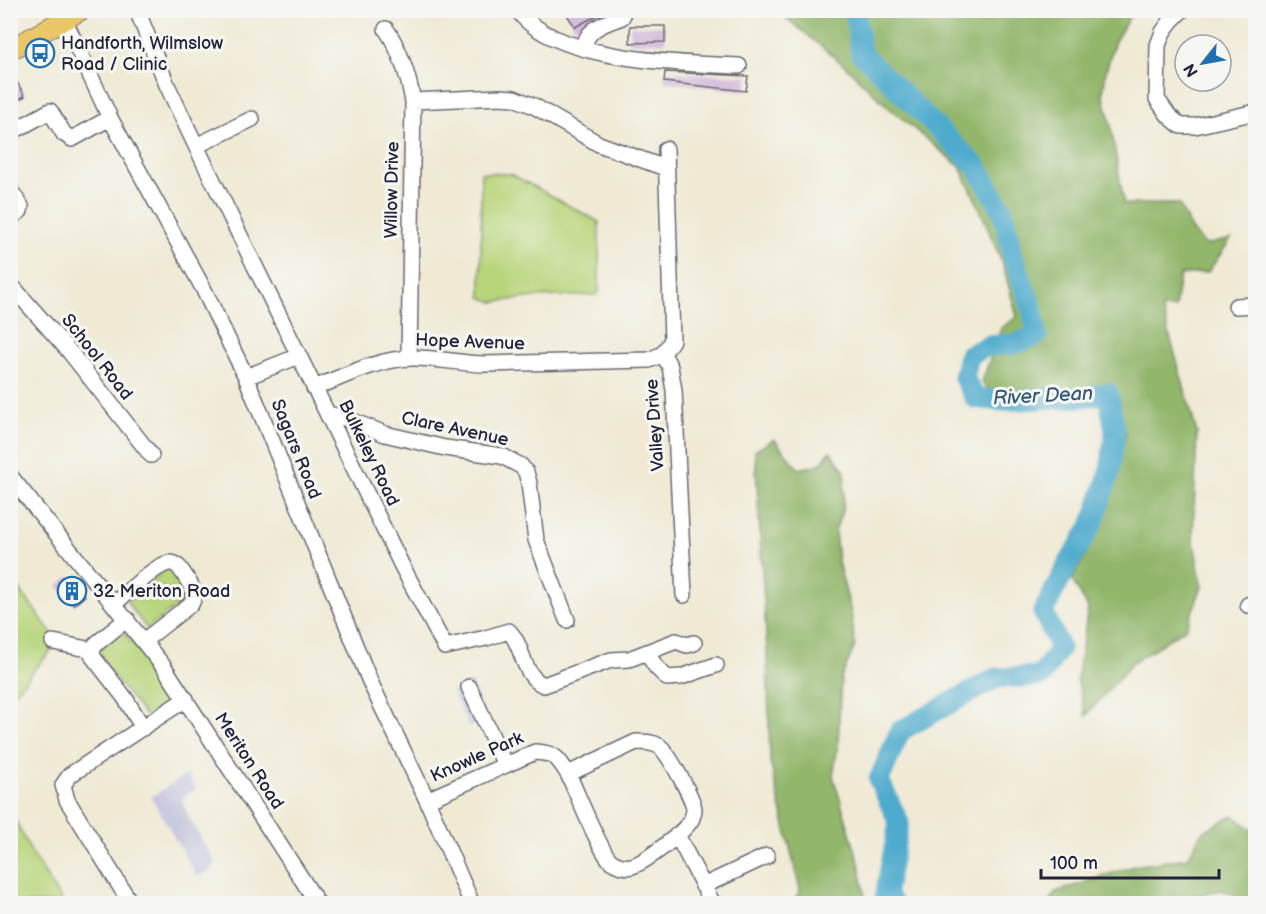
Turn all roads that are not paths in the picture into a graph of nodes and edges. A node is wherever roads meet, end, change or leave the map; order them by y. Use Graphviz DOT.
graph roads {
  1 [pos="137,10"];
  2 [pos="518,10"];
  3 [pos="1182,10"];
  4 [pos="73,15"];
  5 [pos="622,17"];
  6 [pos="386,29"];
  7 [pos="583,48"];
  8 [pos="10,50"];
  9 [pos="739,66"];
  10 [pos="413,101"];
  11 [pos="1256,112"];
  12 [pos="110,118"];
  13 [pos="252,119"];
  14 [pos="19,128"];
  15 [pos="196,146"];
  16 [pos="666,149"];
  17 [pos="665,168"];
  18 [pos="10,190"];
  19 [pos="10,218"];
  20 [pos="10,284"];
  21 [pos="1256,305"];
  22 [pos="1236,306"];
  23 [pos="663,354"];
  24 [pos="299,356"];
  25 [pos="409,358"];
  26 [pos="246,377"];
  27 [pos="314,388"];
  28 [pos="328,414"];
  29 [pos="151,455"];
  30 [pos="10,476"];
  31 [pos="684,595"];
  32 [pos="114,604"];
  33 [pos="127,619"];
  34 [pos="567,620"];
  35 [pos="145,640"];
  36 [pos="53,642"];
  37 [pos="694,643"];
  38 [pos="92,650"];
  39 [pos="647,653"];
  40 [pos="716,665"];
  41 [pos="469,687"];
  42 [pos="186,699"];
  43 [pos="143,728"];
  44 [pos="505,765"];
  45 [pos="568,774"];
  46 [pos="427,800"];
  47 [pos="677,835"];
  48 [pos="767,856"];
  49 [pos="703,886"];
  50 [pos="132,903"];
  51 [pos="318,903"];
  52 [pos="472,903"];
  53 [pos="713,903"];
  1 -- 15 [label="street, Bulkeley Road"];
  2 -- 7 [label="street"];
  3 -- 11 [label="street"];
  4 -- 8 [label="main road"];
  4 -- 12 [label="street, Sagars Road"];
  5 -- 7 [label="street"];
  6 -- 10 [label="street, Willow Drive"];
  7 -- 9 [label="street"];
  10 -- 17 [label="street"];
  10 -- 25 [label="street, Willow Drive"];
  12 -- 14 [label="street"];
  12 -- 26 [label="street, Sagars Road"];
  13 -- 15 [label="street"];
  15 -- 24 [label="street, Bulkeley Road"];
  16 -- 17 [label="street, Valley Drive"];
  17 -- 23 [label="street, Valley Drive"];
  18 -- 19 [label="street"];
  20 -- 29 [label="street, School Road"];
  21 -- 22 [label="street"];
  23 -- 25 [label="street, Hope Avenue"];
  23 -- 31 [label="street, Valley Drive"];
  24 -- 26 [label="street"];
  24 -- 27 [label="street, Bulkeley Road"];
  25 -- 27 [label="street, Hope Avenue"];
  26 -- 46 [label="street, Sagars Road"];
  27 -- 28 [label="street, Bulkeley Road"];
  28 -- 34 [label="street, Clare Avenue"];
  28 -- 39 [label="street, Bulkeley Road"];
  30 -- 32 [label="street, Meriton Road"];
  32 -- 33 [label="street, Meriton Road"];
  32 -- 35 [label="street"];
  33 -- 35 [label="street, Meriton Road"];
  33 -- 38 [label="street"];
  35 -- 42 [label="street, Meriton Road"];
  36 -- 38 [label="street"];
  37 -- 39 [label="street, Bulkeley Road"];
  38 -- 43 [label="street"];
  39 -- 40 [label="street"];
  41 -- 44 [label="street"];
  42 -- 43 [label="street"];
  42 -- 51 [label="street, Meriton Road"];
  43 -- 50 [label="street"];
  44 -- 45 [label="street, Knowle Park"];
  44 -- 46 [label="street, Knowle Park"];
  45 -- 47 [label="street, Knowle Park"];
  45 -- 47 [label="street, Knowle Park"];
  46 -- 52 [label="street, Sagars Road"];
  47 -- 49 [label="street"];
  48 -- 49 [label="street"];
  49 -- 53 [label="street"];
}
